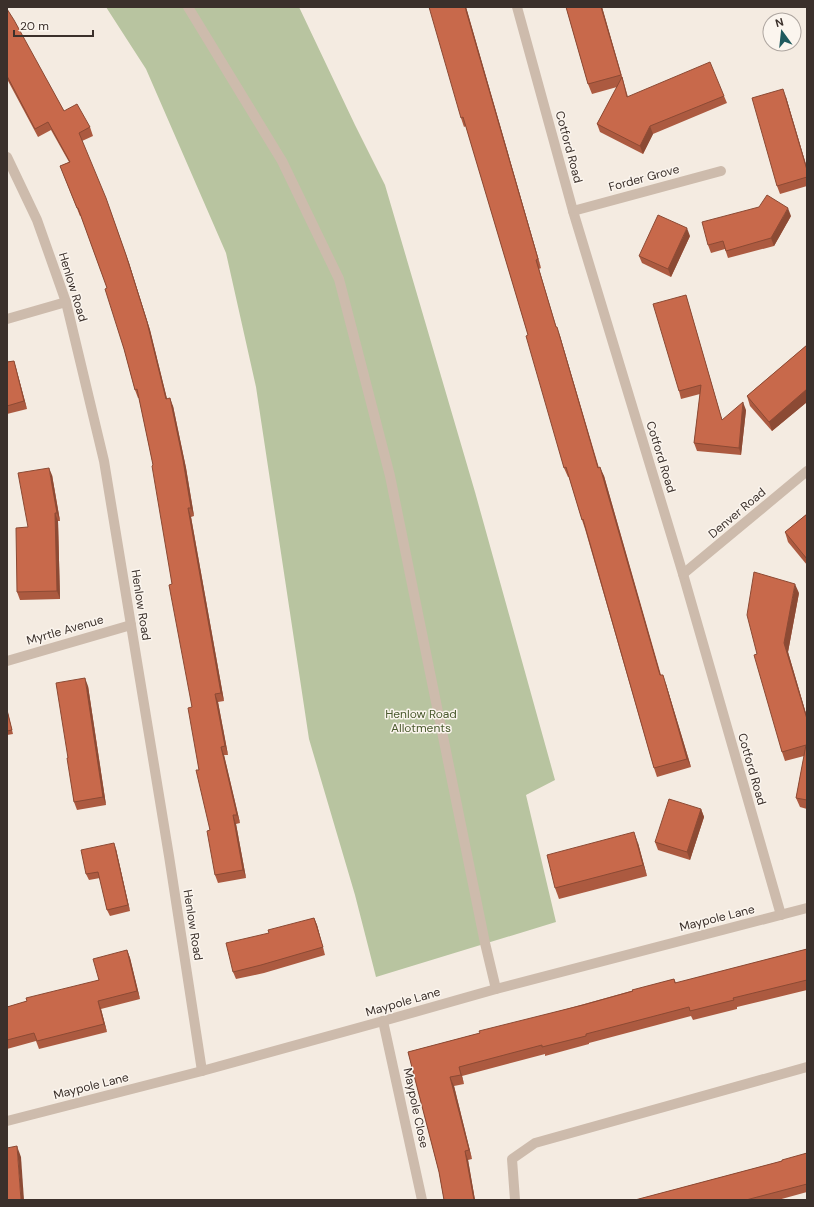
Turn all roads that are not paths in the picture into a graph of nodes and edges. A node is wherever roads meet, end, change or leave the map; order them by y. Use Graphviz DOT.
graph roads {
  1 [pos="188,7"];
  2 [pos="517,7"];
  3 [pos="7,157"];
  4 [pos="721,171"];
  5 [pos="574,211"];
  6 [pos="66,302"];
  7 [pos="7,319"];
  8 [pos="807,471"];
  9 [pos="683,574"];
  10 [pos="131,625"];
  11 [pos="7,661"];
  12 [pos="807,908"];
  13 [pos="781,915"];
  14 [pos="496,989"];
  15 [pos="383,1021"];
  16 [pos="807,1067"];
  17 [pos="202,1071"];
  18 [pos="7,1121"];
  19 [pos="422,1200"];
  20 [pos="515,1200"];
  1 -- 14 [label="street"];
  2 -- 5 [label="street, Cotford Road"];
  3 -- 6 [label="street, Henlow Road"];
  4 -- 5 [label="street, Forder Grove"];
  5 -- 9 [label="street, Cotford Road"];
  6 -- 7 [label="street"];
  6 -- 10 [label="street, Henlow Road"];
  8 -- 9 [label="street, Denver Road"];
  9 -- 13 [label="street, Cotford Road"];
  10 -- 11 [label="street, Myrtle Avenue"];
  10 -- 17 [label="street, Henlow Road"];
  12 -- 13 [label="street, Maypole Lane"];
  13 -- 14 [label="street, Maypole Lane"];
  14 -- 15 [label="street, Maypole Lane"];
  15 -- 17 [label="street, Maypole Lane"];
  15 -- 19 [label="street, Maypole Close"];
  16 -- 20 [label="street"];
  17 -- 18 [label="street, Maypole Lane"];
}
